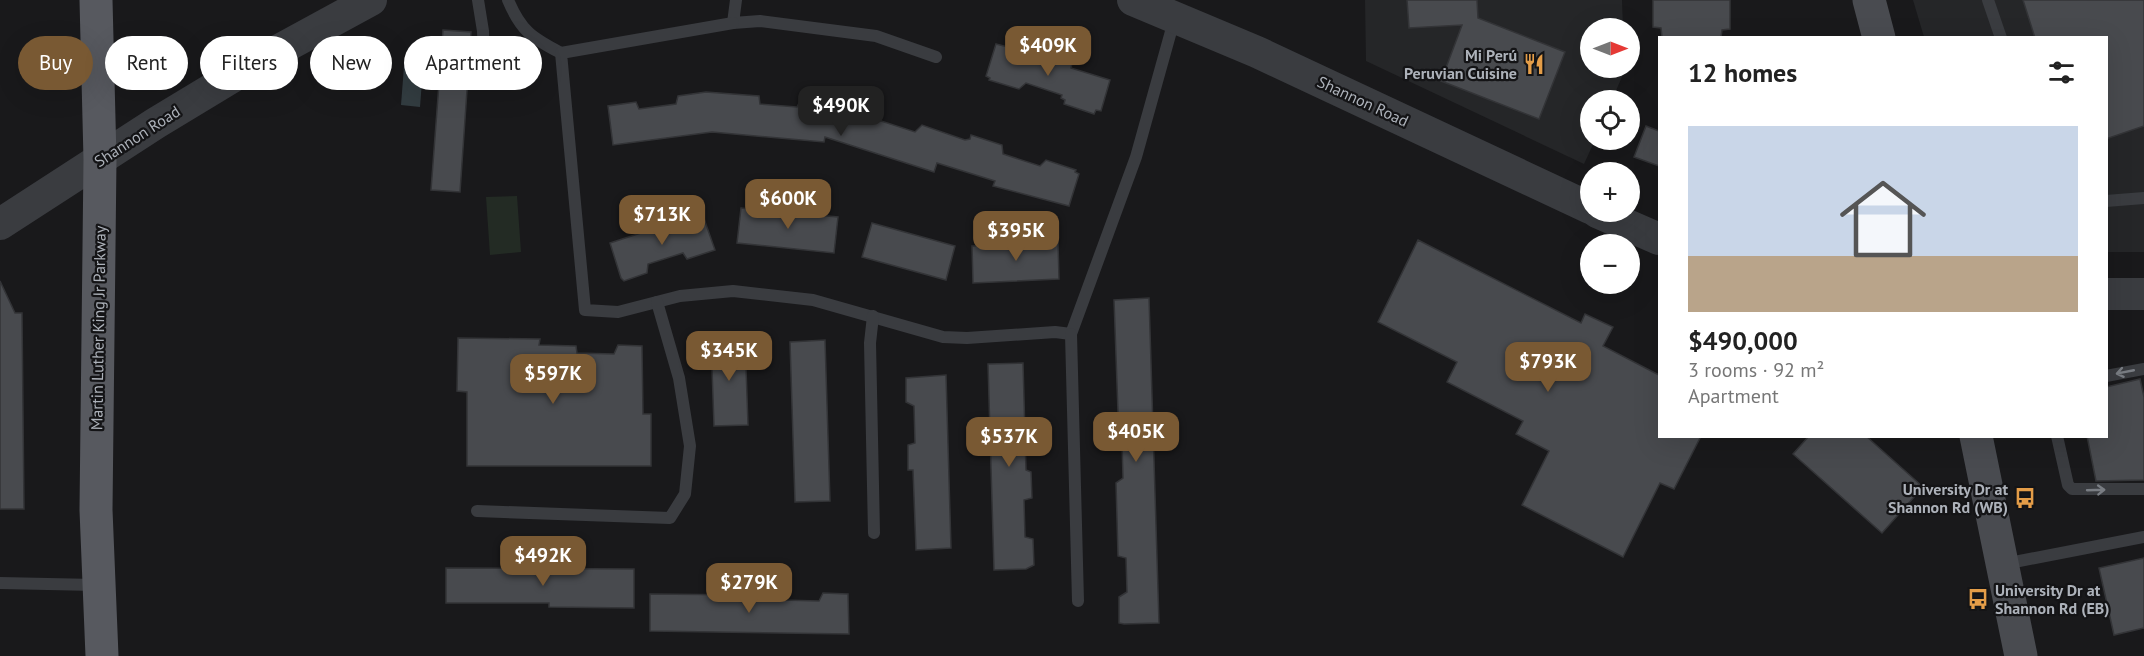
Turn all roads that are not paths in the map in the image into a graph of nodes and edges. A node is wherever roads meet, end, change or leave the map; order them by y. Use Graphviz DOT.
graph roads {
  1 [pos="96,0"];
  2 [pos="371,0"];
  3 [pos="478,0"];
  4 [pos="508,0"];
  5 [pos="736,0"];
  6 [pos="1133,0"];
  7 [pos="1869,0"];
  8 [pos="1988,0"];
  9 [pos="1175,17"];
  10 [pos="733,23"];
  11 [pos="483,36"];
  12 [pos="1878,36"];
  13 [pos="2000,36"];
  14 [pos="561,52"];
  15 [pos="936,57"];
  16 [pos="100,159"];
  17 [pos="2144,198"];
  18 [pos="2108,201"];
  19 [pos="1580,203"];
  20 [pos="1620,222"];
  21 [pos="0,224"];
  22 [pos="1658,239"];
  23 [pos="2108,294"];
  24 [pos="2144,294"];
  25 [pos="657,302"];
  26 [pos="873,316"];
  27 [pos="1071,334"];
  28 [pos="2144,369"];
  29 [pos="2108,376"];
  30 [pos="1976,438"];
  31 [pos="2057,438"];
  32 [pos="2144,489"];
  33 [pos="477,511"];
  34 [pos="874,533"];
  35 [pos="2144,537"];
  36 [pos="2002,565"];
  37 [pos="0,583"];
  38 [pos="101,585"];
  39 [pos="1078,601"];
  40 [pos="102,656"];
  41 [pos="2021,656"];
  1 -- 16 [label="main road, Martin Luther King Jr Parkway"];
  2 -- 16 [label="street, Shannon Road"];
  3 -- 11 [label="lane"];
  4 -- 14 [label="lane"];
  5 -- 10 [label="lane"];
  6 -- 9 [label="street, Shannon Road"];
  7 -- 12 [label="main road"];
  8 -- 13 [label="lane"];
  9 -- 19 [label="street, Shannon Road"];
  9 -- 27 [label="lane"];
  10 -- 14 [label="lane"];
  10 -- 15 [label="lane"];
  14 -- 25 [label="lane"];
  16 -- 21 [label="street, Shannon Road"];
  16 -- 38 [label="main road, Martin Luther King Jr Parkway"];
  17 -- 18 [label="lane"];
  20 -- 22 [label="street"];
  23 -- 24 [label="street"];
  25 -- 26 [label="lane"];
  25 -- 33 [label="lane"];
  26 -- 27 [label="lane"];
  26 -- 34 [label="lane"];
  27 -- 39 [label="lane"];
  28 -- 29 [label="lane, one-way"];
  30 -- 36 [label="main road"];
  31 -- 32 [label="lane, one-way"];
  35 -- 36 [label="lane"];
  36 -- 41 [label="main road"];
  37 -- 38 [label="lane"];
  38 -- 40 [label="main road, Martin Luther King Jr Parkway"];
}
